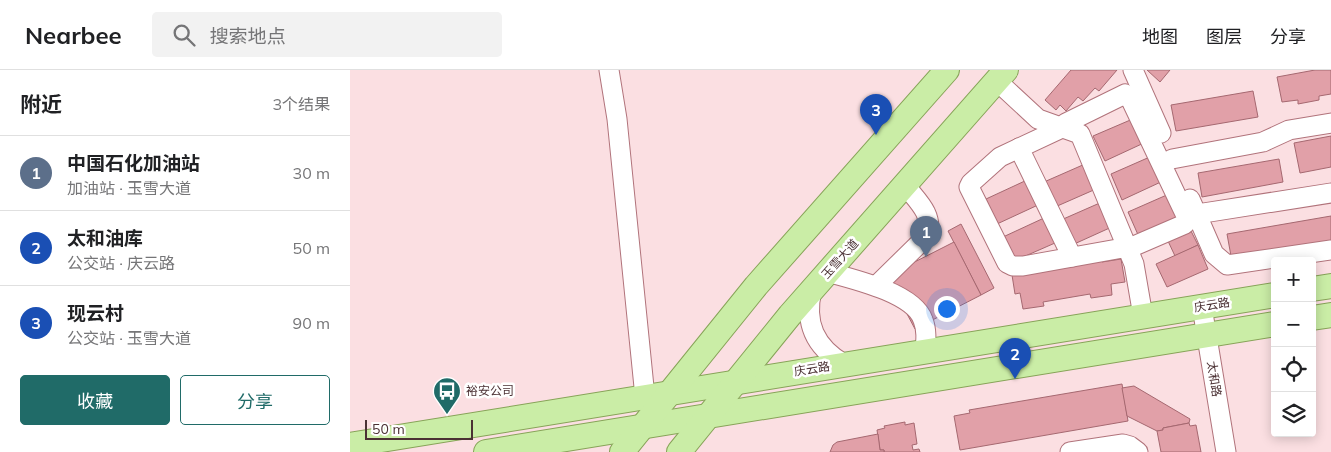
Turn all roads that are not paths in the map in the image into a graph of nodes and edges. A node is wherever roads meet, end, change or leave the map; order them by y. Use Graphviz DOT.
graph roads {
  1 [pos="609,70"];
  2 [pos="946,70"];
  3 [pos="1133,70"];
  4 [pos="1001,75"];
  5 [pos="1331,123"];
  6 [pos="1062,128"];
  7 [pos="1020,148"];
  8 [pos="1172,159"];
  9 [pos="905,185"];
  10 [pos="1331,193"];
  11 [pos="1197,214"];
  12 [pos="1126,247"];
  13 [pos="1331,250"];
  14 [pos="1072,257"];
  15 [pos="827,272"];
  16 [pos="876,286"];
  17 [pos="1331,286"];
  18 [pos="1316,288"];
  19 [pos="812,290"];
  20 [pos="1271,296"];
  21 [pos="1202,306"];
  22 [pos="1331,315"];
  23 [pos="1143,316"];
  24 [pos="1316,317"];
  25 [pos="1271,325"];
  26 [pos="1206,335"];
  27 [pos="925,351"];
  28 [pos="844,364"];
  29 [pos="735,382"];
  30 [pos="669,393"];
  31 [pos="645,396"];
  32 [pos="708,416"];
  33 [pos="642,426"];
  34 [pos="350,445"];
  35 [pos="550,447"];
  36 [pos="486,452"];
  37 [pos="622,452"];
  38 [pos="679,452"];
  39 [pos="1070,452"];
  40 [pos="1138,452"];
  41 [pos="1226,452"];
  1 -- 31 [label="street"];
  2 -- 30 [label="main road"];
  3 -- 8 [label="street"];
  4 -- 6 [label="street"];
  4 -- 9 [label="main road, 玉雪大道"];
  5 -- 8 [label="street"];
  6 -- 7 [label="street"];
  6 -- 12 [label="street"];
  6 -- 12 [label="street"];
  7 -- 14 [label="street"];
  7 -- 14 [label="street"];
  8 -- 11 [label="street"];
  9 -- 15 [label="main road, 玉雪大道"];
  9 -- 16 [label="street"];
  10 -- 11 [label="street"];
  11 -- 13 [label="street"];
  12 -- 14 [label="street"];
  12 -- 23 [label="street"];
  15 -- 16 [label="street"];
  15 -- 19 [label="main road, 玉雪大道"];
  16 -- 27 [label="street"];
  17 -- 18 [label="main road"];
  19 -- 28 [label="street"];
  19 -- 29 [label="main road, 玉雪大道"];
  20 -- 21 [label="main road, 庆云路"];
  21 -- 23 [label="main road, 庆云路"];
  21 -- 26 [label="street, 太和路"];
  22 -- 24 [label="main road"];
  23 -- 27 [label="main road, 庆云路"];
  25 -- 26 [label="main road"];
  26 -- 32 [label="main road"];
  26 -- 41 [label="street, 太和路"];
  27 -- 28 [label="main road, 庆云路"];
  28 -- 29 [label="main road, 庆云路"];
  29 -- 30 [label="main road, 庆云路"];
  29 -- 32 [label="main road, 玉雪大道"];
  30 -- 31 [label="main road, 庆云路"];
  30 -- 33 [label="main road"];
  31 -- 34 [label="main road, 庆云路"];
  32 -- 33 [label="main road"];
  32 -- 38 [label="main road, 玉雪大道"];
  33 -- 35 [label="main road"];
  33 -- 37 [label="main road"];
  35 -- 36 [label="main road"];
  39 -- 40 [label="street"];
}
